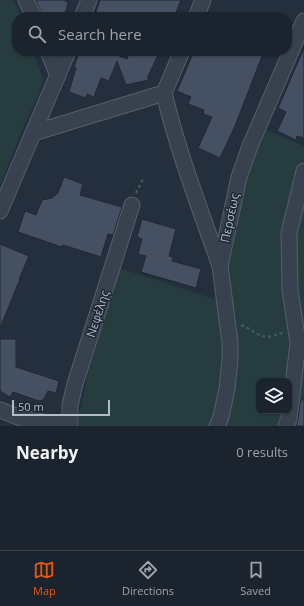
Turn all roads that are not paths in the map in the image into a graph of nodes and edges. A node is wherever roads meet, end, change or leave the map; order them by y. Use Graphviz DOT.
graph roads {
  1 [pos="26,0"];
  2 [pos="89,0"];
  3 [pos="203,0"];
  4 [pos="32,12"];
  5 [pos="84,12"];
  6 [pos="198,12"];
  7 [pos="304,21"];
  8 [pos="292,49"];
  9 [pos="50,56"];
  10 [pos="66,56"];
  11 [pos="180,56"];
  12 [pos="289,56"];
  13 [pos="58,76"];
  14 [pos="164,92"];
  15 [pos="33,133"];
  16 [pos="304,171"];
  17 [pos="132,205"];
  18 [pos="0,211"];
  19 [pos="220,266"];
  20 [pos="0,410"];
  21 [pos="70,425"];
  22 [pos="217,426"];
  23 [pos="286,426"];
  1 -- 4 [label="street"];
  2 -- 5 [label="street"];
  3 -- 6 [label="street"];
  7 -- 8 [label="street, Περσέως"];
  9 -- 13 [label="street"];
  10 -- 13 [label="street"];
  11 -- 14 [label="street"];
  12 -- 19 [label="street, Περσέως"];
  13 -- 15 [label="street"];
  14 -- 15 [label="street"];
  14 -- 19 [label="street"];
  15 -- 18 [label="street"];
  16 -- 23 [label="street"];
  17 -- 21 [label="street, Νεφέλης"];
  19 -- 22 [label="street, Περσέως"];
  20 -- 21 [label="street"];
}
